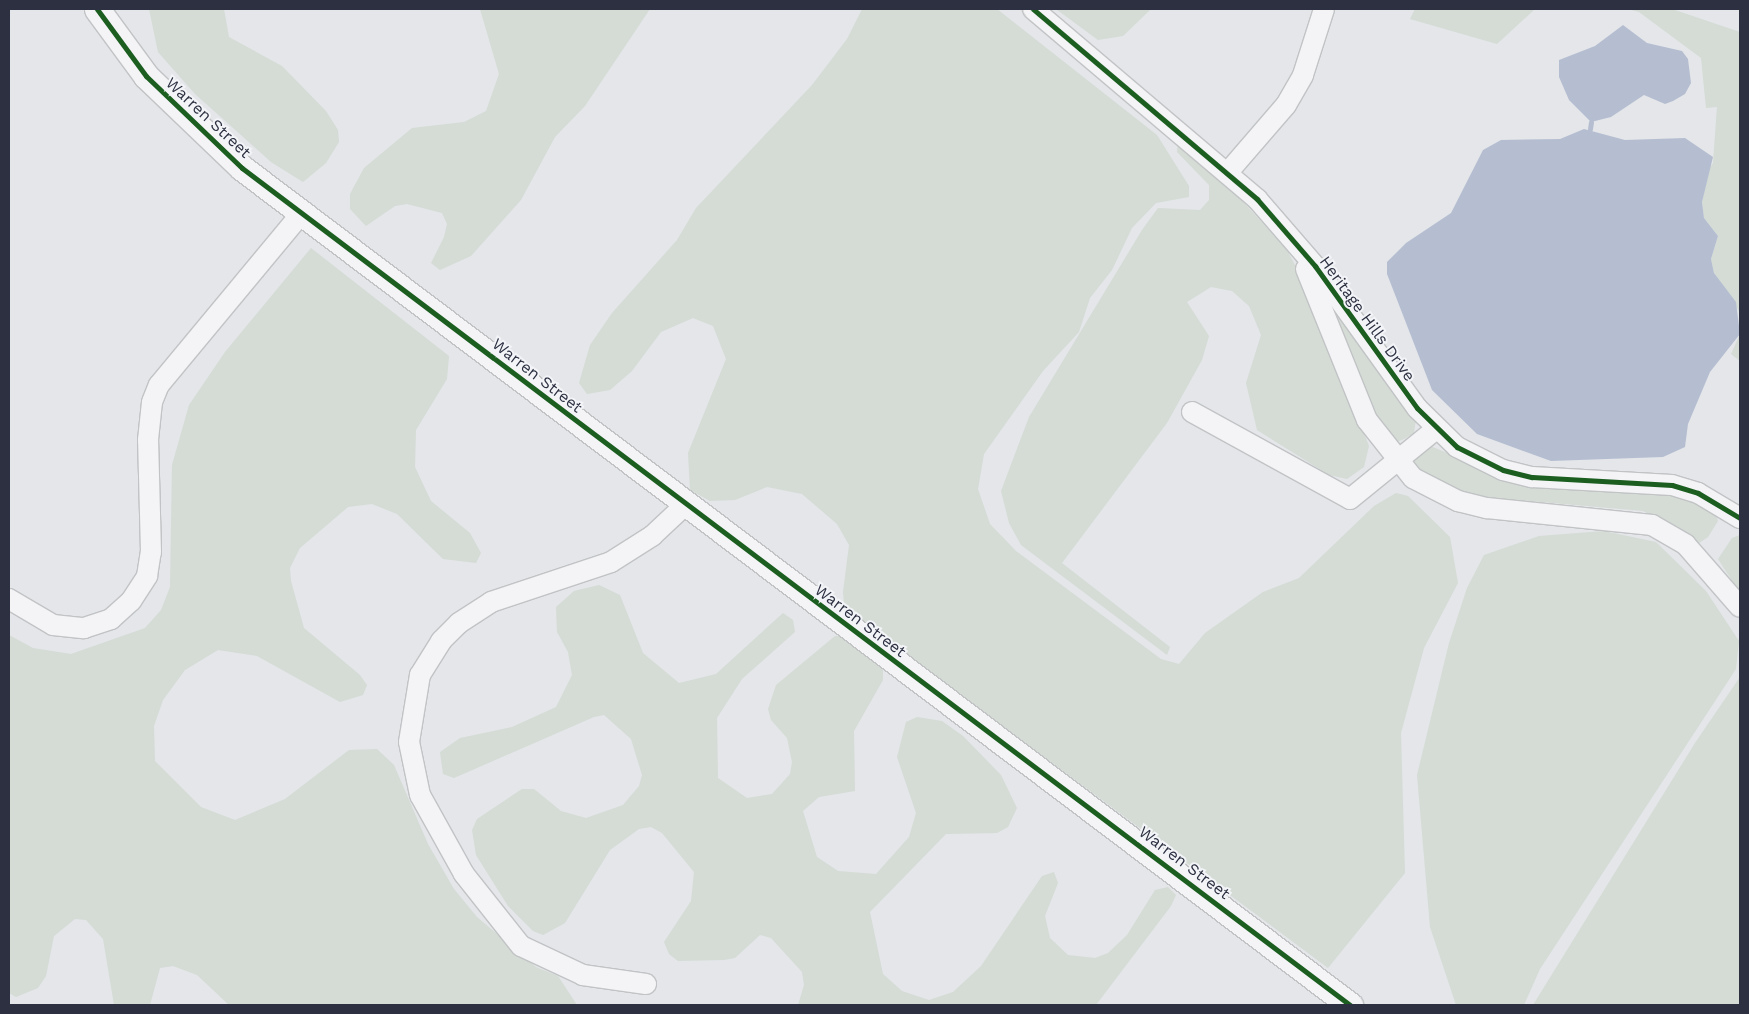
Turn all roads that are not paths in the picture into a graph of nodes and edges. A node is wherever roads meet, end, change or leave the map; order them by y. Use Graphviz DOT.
graph roads {
  1 [pos="97,9"];
  2 [pos="1033,9"];
  3 [pos="1324,9"];
  4 [pos="1229,171"];
  5 [pos="302,213"];
  6 [pos="1285,229"];
  7 [pos="1192,412"];
  8 [pos="1436,429"];
  9 [pos="1396,461"];
  10 [pos="685,505"];
  11 [pos="1740,518"];
  12 [pos="9,600"];
  13 [pos="1740,606"];
  14 [pos="646,984"];
  15 [pos="1350,1005"];
  1 -- 5 [label="street, Warren Street"];
  2 -- 4 [label="street, Heritage Hills Drive"];
  3 -- 4 [label="street"];
  4 -- 6 [label="street, Heritage Hills Drive"];
  5 -- 10 [label="street, Warren Street"];
  5 -- 12 [label="street"];
  6 -- 8 [label="street, Heritage Hills Drive"];
  6 -- 9 [label="street, Heritage Hills Drive"];
  7 -- 9 [label="street"];
  8 -- 9 [label="street"];
  8 -- 11 [label="street, Heritage Hills Drive"];
  9 -- 13 [label="street, Heritage Hills Drive"];
  10 -- 14 [label="street"];
  10 -- 15 [label="street, Warren Street"];
}
